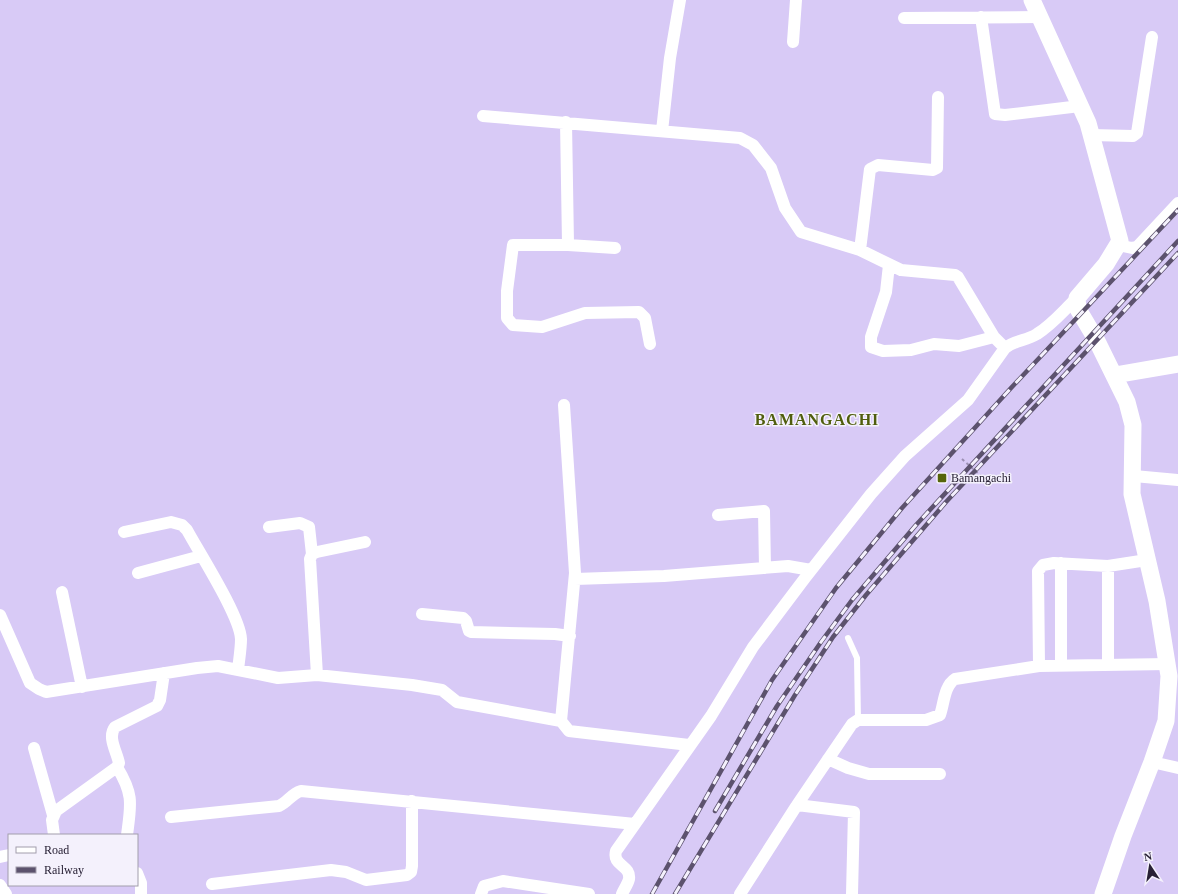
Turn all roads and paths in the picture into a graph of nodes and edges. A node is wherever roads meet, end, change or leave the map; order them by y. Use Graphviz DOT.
graph roads {
  1 [pos="680,0"];
  2 [pos="796,0"];
  3 [pos="1032,0"];
  4 [pos="982,17"];
  5 [pos="1039,17"];
  6 [pos="904,18"];
  7 [pos="1152,37"];
  8 [pos="793,42"];
  9 [pos="938,97"];
  10 [pos="1080,106"];
  11 [pos="483,116"];
  12 [pos="566,122"];
  13 [pos="662,131"];
  14 [pos="1091,135"];
  15 [pos="1178,203"];
  16 [pos="568,245"];
  17 [pos="1118,245"];
  18 [pos="615,248"];
  19 [pos="860,250"];
  20 [pos="890,265"];
  21 [pos="1077,298"];
  22 [pos="994,337"];
  23 [pos="650,344"];
  24 [pos="1005,348"];
  25 [pos="1178,364"];
  26 [pos="1115,375"];
  27 [pos="564,405"];
  28 [pos="962,459"];
  29 [pos="1134,476"];
  30 [pos="982,477"];
  31 [pos="1178,480"];
  32 [pos="718,515"];
  33 [pos="269,527"];
  34 [pos="124,532"];
  35 [pos="365,542"];
  36 [pos="312,554"];
  37 [pos="201,556"];
  38 [pos="1147,560"];
  39 [pos="1061,563"];
  40 [pos="1108,566"];
  41 [pos="765,568"];
  42 [pos="811,570"];
  43 [pos="138,573"];
  44 [pos="575,578"];
  45 [pos="62,592"];
  46 [pos="422,614"];
  47 [pos="0,615"];
  48 [pos="570,636"];
  49 [pos="848,638"];
  50 [pos="1108,664"];
  51 [pos="1168,664"];
  52 [pos="1061,665"];
  53 [pos="1039,666"];
  54 [pos="238,670"];
  55 [pos="164,673"];
  56 [pos="317,675"];
  57 [pos="82,687"];
  58 [pos="858,720"];
  59 [pos="561,721"];
  60 [pos="690,745"];
  61 [pos="34,748"];
  62 [pos="828,759"];
  63 [pos="1152,762"];
  64 [pos="118,767"];
  65 [pos="1178,768"];
  66 [pos="940,774"];
  67 [pos="412,801"];
  68 [pos="796,805"];
  69 [pos="53,815"];
  70 [pos="171,817"];
  71 [pos="634,824"];
  72 [pos="54,834"];
  73 [pos="127,834"];
  74 [pos="138,876"];
  75 [pos="212,884"];
  76 [pos="0,885"];
  77 [pos="6,894"];
  78 [pos="141,894"];
  79 [pos="481,894"];
  80 [pos="589,894"];
  81 [pos="622,894"];
  82 [pos="740,894"];
  83 [pos="852,894"];
  84 [pos="1103,894"];
  1 -- 13 [label="street"];
  2 -- 8 [label="street"];
  3 -- 5 [label="street"];
  4 -- 5 [label="street"];
  4 -- 6 [label="street"];
  4 -- 10 [label="street"];
  5 -- 10 [label="street"];
  7 -- 14 [label="street"];
  9 -- 19 [label="street"];
  10 -- 14 [label="street"];
  11 -- 12 [label="street"];
  12 -- 13 [label="street"];
  12 -- 16 [label="street"];
  13 -- 19 [label="street"];
  14 -- 17 [label="street"];
  15 -- 17 [label="street"];
  16 -- 18 [label="street"];
  16 -- 23 [label="street"];
  17 -- 21 [label="street"];
  19 -- 20 [label="street"];
  20 -- 22 [label="street"];
  20 -- 22 [label="street"];
  21 -- 24 [label="street"];
  21 -- 26 [label="street"];
  22 -- 24 [label="street"];
  24 -- 42 [label="street"];
  25 -- 26 [label="street"];
  26 -- 29 [label="street"];
  27 -- 44 [label="street"];
  28 -- 30 [label="path"];
  29 -- 31 [label="street"];
  29 -- 38 [label="street"];
  32 -- 41 [label="street"];
  33 -- 36 [label="street"];
  34 -- 37 [label="street"];
  35 -- 36 [label="street"];
  36 -- 56 [label="street"];
  37 -- 43 [label="street"];
  37 -- 54 [label="street"];
  38 -- 40 [label="street"];
  38 -- 51 [label="street"];
  39 -- 40 [label="street"];
  39 -- 52 [label="street"];
  39 -- 53 [label="street"];
  40 -- 50 [label="street"];
  41 -- 42 [label="street"];
  41 -- 44 [label="street"];
  42 -- 60 [label="street"];
  44 -- 48 [label="street"];
  45 -- 57 [label="street"];
  46 -- 48 [label="street"];
  47 -- 57 [label="street"];
  48 -- 59 [label="street"];
  49 -- 58 [label="lane"];
  50 -- 51 [label="street"];
  50 -- 52 [label="street"];
  51 -- 63 [label="street"];
  52 -- 53 [label="street"];
  53 -- 58 [label="street"];
  54 -- 55 [label="street"];
  54 -- 56 [label="street"];
  55 -- 57 [label="street"];
  55 -- 64 [label="street"];
  56 -- 59 [label="street"];
  58 -- 62 [label="street"];
  59 -- 60 [label="street"];
  60 -- 71 [label="street"];
  61 -- 69 [label="street"];
  62 -- 66 [label="street"];
  62 -- 68 [label="street"];
  63 -- 65 [label="street"];
  63 -- 84 [label="street"];
  64 -- 69 [label="street"];
  64 -- 73 [label="street"];
  67 -- 70 [label="street"];
  67 -- 71 [label="street"];
  67 -- 75 [label="street"];
  68 -- 82 [label="street"];
  68 -- 83 [label="street"];
  69 -- 72 [label="street"];
  71 -- 81 [label="street"];
  74 -- 78 [label="street"];
  76 -- 77 [label="street"];
  79 -- 80 [label="street"];
}
